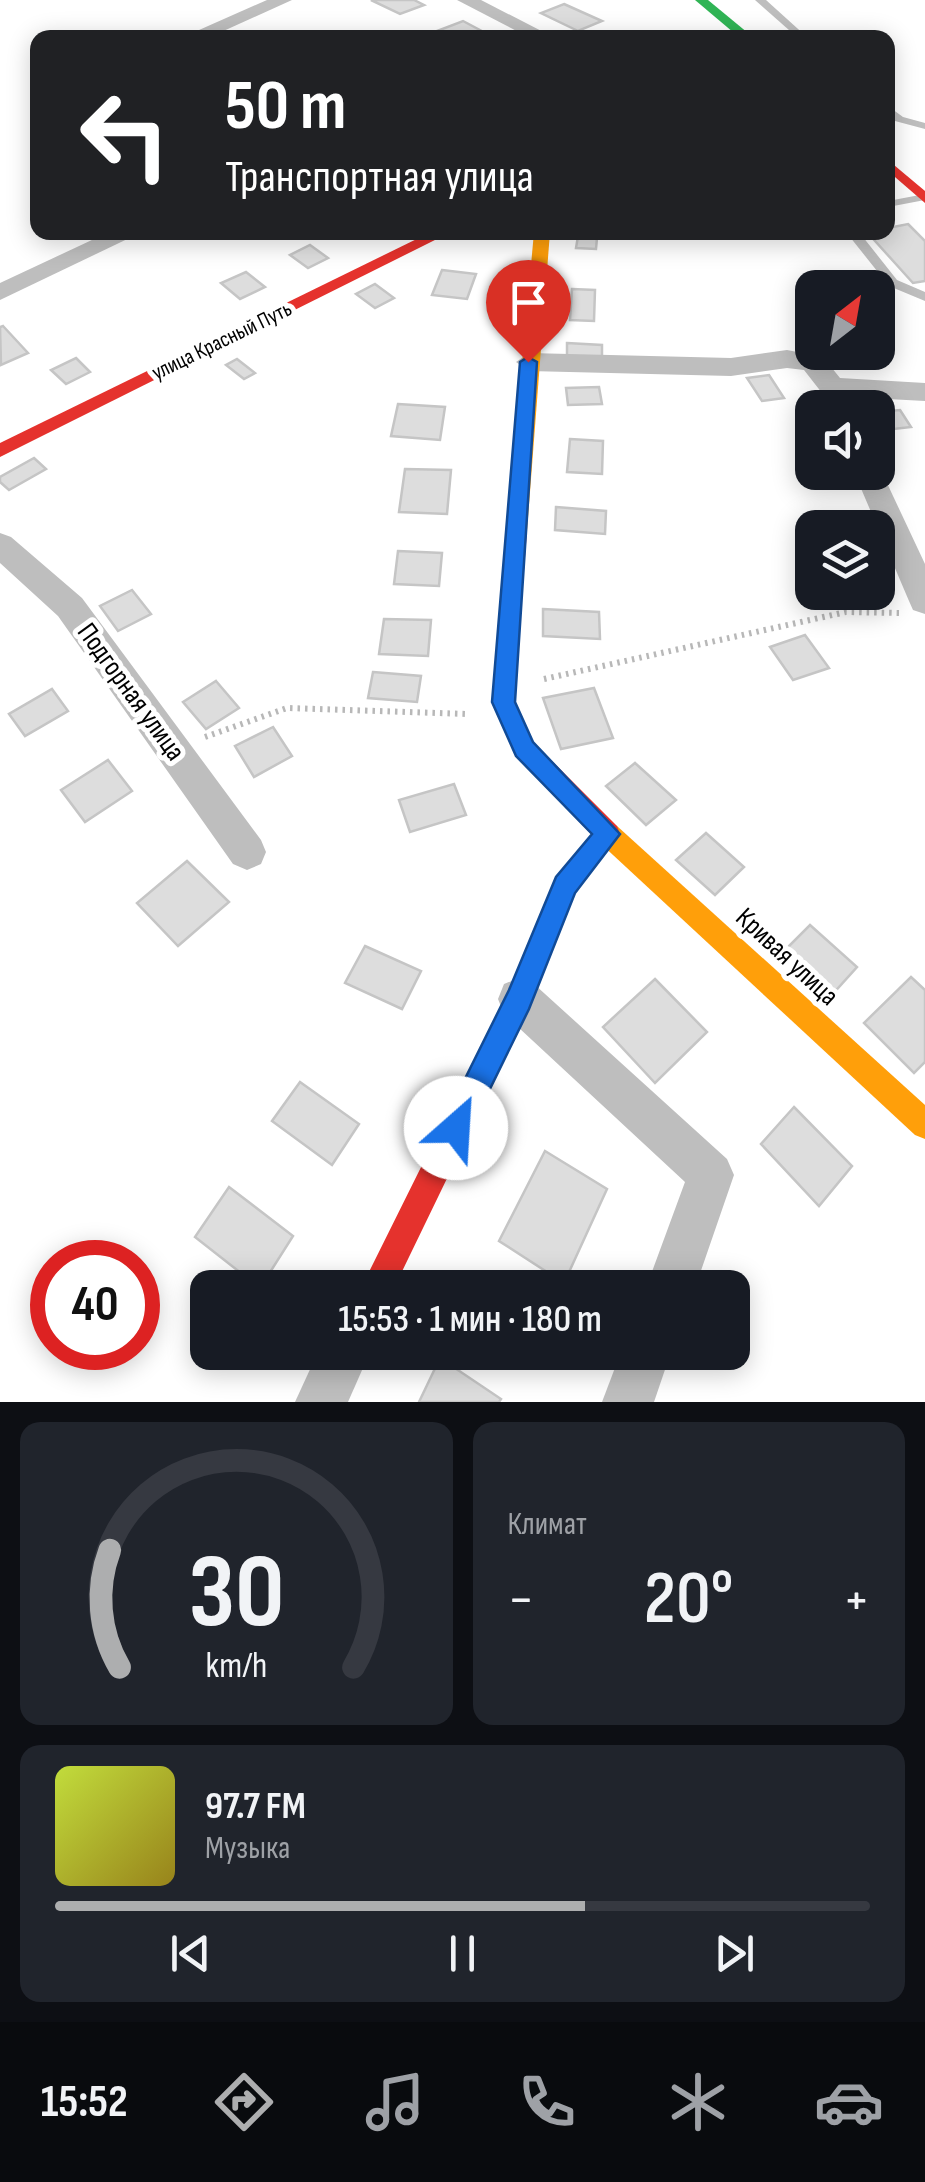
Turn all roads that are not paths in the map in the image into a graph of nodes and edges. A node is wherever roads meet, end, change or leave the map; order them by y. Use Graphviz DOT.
graph roads {
  1 [pos="283,0"];
  2 [pos="466,0"];
  3 [pos="701,0"];
  4 [pos="760,0"];
  5 [pos="210,30"];
  6 [pos="529,30"];
  7 [pos="738,30"];
  8 [pos="795,30"];
  9 [pos="895,115"];
  10 [pos="925,126"];
  11 [pos="895,171"];
  12 [pos="924,198"];
  13 [pos="895,203"];
  14 [pos="113,240"];
  15 [pos="428,240"];
  16 [pos="541,240"];
  17 [pos="859,240"];
  18 [pos="0,292"];
  19 [pos="925,297"];
  20 [pos="528,362"];
  21 [pos="831,390"];
  22 [pos="925,392"];
  23 [pos="895,394"];
  24 [pos="0,451"];
  25 [pos="875,490"];
  26 [pos="0,545"];
  27 [pos="918,608"];
  28 [pos="608,834"];
  29 [pos="247,852"];
  30 [pos="519,1000"];
  31 [pos="925,1125"];
  32 [pos="386,1270"];
  33 [pos="677,1270"];
  34 [pos="336,1370"];
  35 [pos="640,1370"];
  36 [pos="321,1402"];
  37 [pos="628,1402"];
  1 -- 5 [label="street"];
  2 -- 6 [label="street"];
  3 -- 7 [label="street"];
  4 -- 8 [label="lane"];
  9 -- 10 [label="lane"];
  11 -- 12 [label="street"];
  12 -- 13 [label="lane"];
  14 -- 18 [label="street"];
  15 -- 24 [label="street, улица Красный Путь"];
  16 -- 20 [label="street"];
  17 -- 19 [label="lane"];
  20 -- 21 [label="street"];
  20 -- 28 [label="street, Кривая улица"];
  22 -- 23 [label="street"];
  25 -- 27 [label="street"];
  26 -- 29 [label="street, Подгорная улица"];
  28 -- 30 [label="street"];
  28 -- 31 [label="street, Кривая улица"];
  30 -- 32 [label="street"];
  30 -- 33 [label="street"];
  34 -- 36 [label="street"];
  35 -- 37 [label="street"];
}
